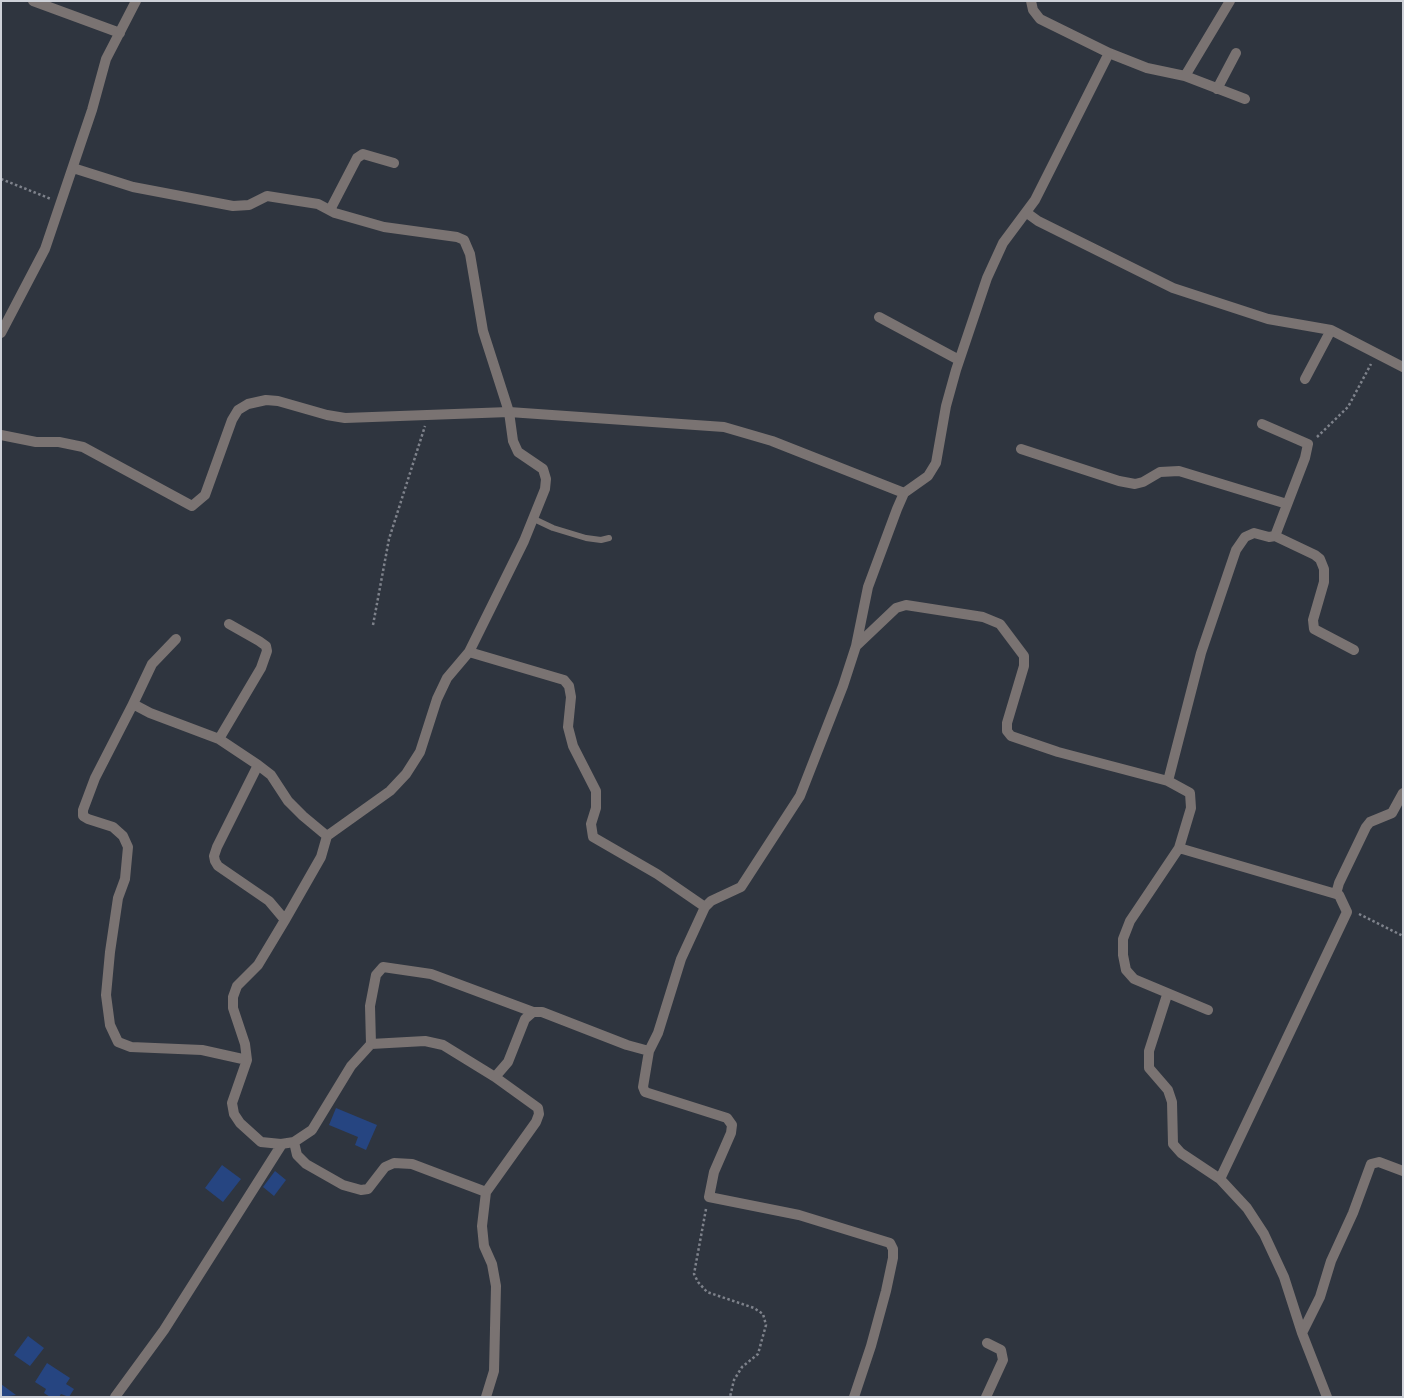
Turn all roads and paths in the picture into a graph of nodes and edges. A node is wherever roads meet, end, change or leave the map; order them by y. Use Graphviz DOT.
graph roads {
  1 [pos="33,1"];
  2 [pos="136,1"];
  3 [pos="1031,1"];
  4 [pos="1230,1"];
  5 [pos="120,33"];
  6 [pos="1109,53"];
  7 [pos="1236,53"];
  8 [pos="1186,76"];
  9 [pos="1217,89"];
  10 [pos="1244,99"];
  11 [pos="394,163"];
  12 [pos="73,168"];
  13 [pos="1,179"];
  14 [pos="62,203"];
  15 [pos="330,210"];
  16 [pos="1027,212"];
  17 [pos="879,317"];
  18 [pos="1331,330"];
  19 [pos="1,332"];
  20 [pos="1377,353"];
  21 [pos="959,360"];
  22 [pos="1403,367"];
  23 [pos="1305,379"];
  24 [pos="509,412"];
  25 [pos="429,415"];
  26 [pos="1262,424"];
  27 [pos="1,434"];
  28 [pos="1308,444"];
  29 [pos="1021,449"];
  30 [pos="904,493"];
  31 [pos="1288,504"];
  32 [pos="534,519"];
  33 [pos="1275,536"];
  34 [pos="609,538"];
  35 [pos="229,624"];
  36 [pos="373,625"];
  37 [pos="176,639"];
  38 [pos="856,646"];
  39 [pos="1354,650"];
  40 [pos="469,652"];
  41 [pos="133,704"];
  42 [pos="218,739"];
  43 [pos="258,765"];
  44 [pos="1168,781"];
  45 [pos="1403,793"];
  46 [pos="327,836"];
  47 [pos="1178,848"];
  48 [pos="1336,894"];
  49 [pos="705,907"];
  50 [pos="1346,908"];
  51 [pos="285,920"];
  52 [pos="1403,936"];
  53 [pos="1167,995"];
  54 [pos="1208,1010"];
  55 [pos="533,1012"];
  56 [pos="371,1044"];
  57 [pos="649,1051"];
  58 [pos="247,1060"];
  59 [pos="495,1077"];
  60 [pos="294,1142"];
  61 [pos="282,1144"];
  62 [pos="1403,1171"];
  63 [pos="1220,1179"];
  64 [pos="486,1192"];
  65 [pos="709,1197"];
  66 [pos="1302,1333"];
  67 [pos="987,1344"];
  68 [pos="115,1397"];
  69 [pos="486,1397"];
  70 [pos="730,1397"];
  71 [pos="854,1397"];
  72 [pos="986,1397"];
  73 [pos="1327,1397"];
  1 -- 5 [label="street"];
  2 -- 5 [label="street"];
  3 -- 6 [label="street"];
  4 -- 8 [label="street"];
  5 -- 12 [label="street"];
  6 -- 8 [label="street"];
  6 -- 16 [label="street"];
  7 -- 9 [label="street"];
  8 -- 9 [label="street"];
  9 -- 10 [label="street"];
  11 -- 15 [label="street"];
  12 -- 14 [label="street"];
  12 -- 15 [label="street"];
  13 -- 14 [label="path"];
  14 -- 19 [label="street"];
  15 -- 24 [label="street"];
  16 -- 18 [label="street"];
  16 -- 21 [label="street"];
  17 -- 21 [label="street"];
  18 -- 20 [label="street"];
  18 -- 23 [label="street"];
  20 -- 22 [label="street"];
  20 -- 28 [label="path"];
  21 -- 30 [label="street"];
  24 -- 25 [label="street"];
  24 -- 30 [label="street"];
  24 -- 32 [label="street"];
  25 -- 27 [label="street"];
  25 -- 36 [label="path"];
  26 -- 28 [label="street"];
  28 -- 31 [label="street"];
  29 -- 31 [label="street"];
  30 -- 38 [label="street"];
  31 -- 33 [label="street"];
  32 -- 34 [label="lane"];
  32 -- 40 [label="street"];
  33 -- 39 [label="street"];
  33 -- 44 [label="street"];
  35 -- 42 [label="street"];
  37 -- 41 [label="street"];
  38 -- 44 [label="street"];
  38 -- 49 [label="street"];
  40 -- 46 [label="street"];
  40 -- 49 [label="street"];
  41 -- 42 [label="street"];
  41 -- 58 [label="street"];
  42 -- 43 [label="street"];
  43 -- 46 [label="street"];
  43 -- 51 [label="street"];
  44 -- 47 [label="street"];
  45 -- 48 [label="street"];
  46 -- 51 [label="street"];
  47 -- 48 [label="street"];
  47 -- 53 [label="street"];
  48 -- 50 [label="street"];
  49 -- 57 [label="street"];
  50 -- 52 [label="path"];
  50 -- 63 [label="street"];
  51 -- 58 [label="street"];
  53 -- 54 [label="street"];
  53 -- 63 [label="street"];
  55 -- 56 [label="street"];
  55 -- 57 [label="street"];
  55 -- 59 [label="street"];
  56 -- 59 [label="street"];
  56 -- 60 [label="street"];
  57 -- 65 [label="street"];
  58 -- 61 [label="street"];
  59 -- 64 [label="street"];
  60 -- 61 [label="street"];
  60 -- 64 [label="street"];
  61 -- 68 [label="street"];
  62 -- 66 [label="street"];
  63 -- 66 [label="street"];
  64 -- 69 [label="street"];
  65 -- 70 [label="path"];
  65 -- 71 [label="street"];
  66 -- 73 [label="street"];
  67 -- 72 [label="street"];
}
